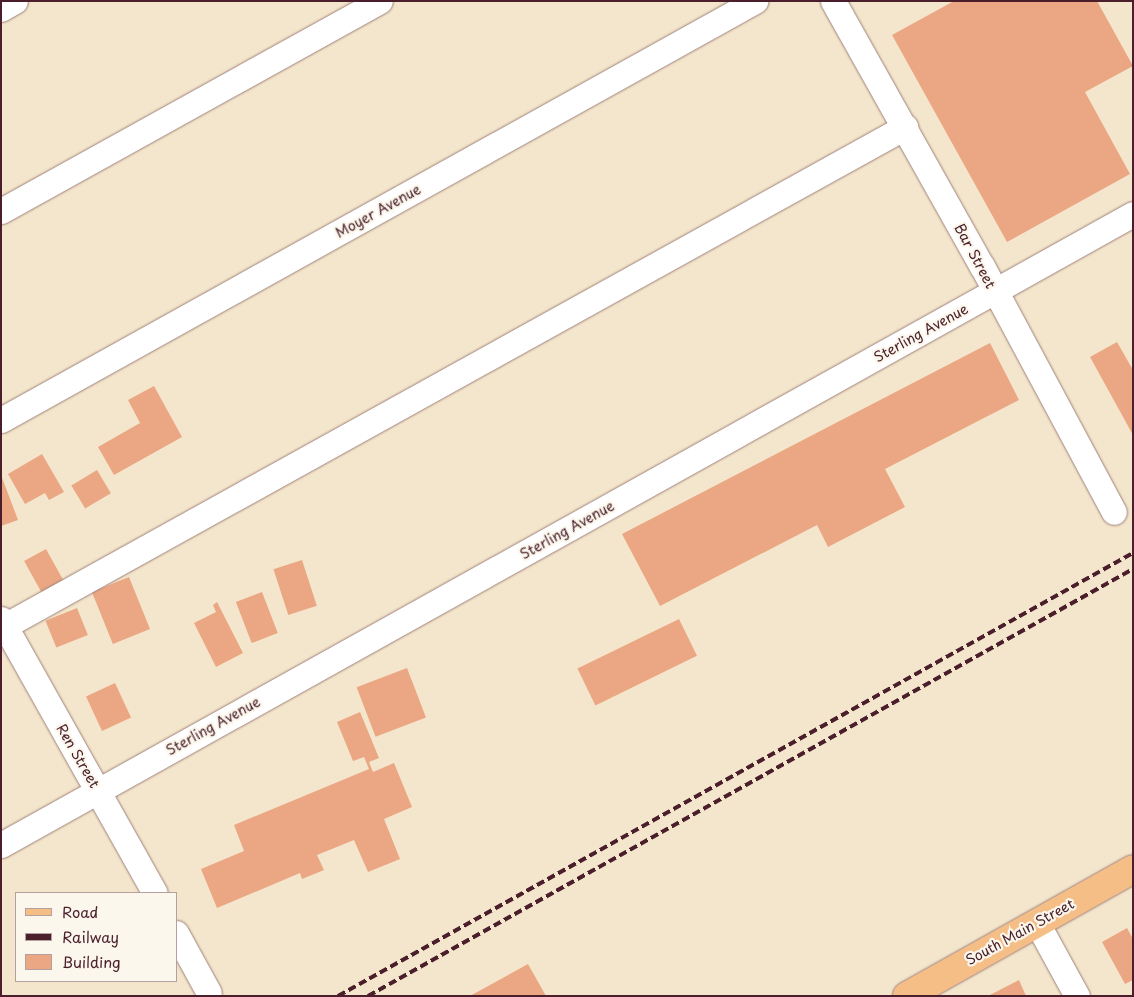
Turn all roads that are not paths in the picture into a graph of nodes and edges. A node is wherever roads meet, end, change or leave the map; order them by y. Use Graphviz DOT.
graph roads {
  1 [pos="15,1"];
  2 [pos="380,1"];
  3 [pos="755,1"];
  4 [pos="833,1"];
  5 [pos="1,9"];
  6 [pos="905,127"];
  7 [pos="1,211"];
  8 [pos="1133,214"];
  9 [pos="995,292"];
  10 [pos="1,420"];
  11 [pos="1114,512"];
  12 [pos="3,624"];
  13 [pos="98,790"];
  14 [pos="1,845"];
  15 [pos="1133,869"];
  16 [pos="153,892"];
  17 [pos="1037,923"];
  18 [pos="178,937"];
  19 [pos="209,993"];
  20 [pos="907,996"];
  21 [pos="1077,996"];
  1 -- 5 [label="street"];
  2 -- 7 [label="street"];
  3 -- 10 [label="street, Moyer Avenue"];
  4 -- 6 [label="street, Bar Street"];
  6 -- 9 [label="street, Bar Street"];
  6 -- 12 [label="street"];
  8 -- 9 [label="street, Sterling Avenue"];
  9 -- 11 [label="street, Bar Street"];
  9 -- 13 [label="street, Sterling Avenue"];
  12 -- 13 [label="street, Ren Street"];
  13 -- 14 [label="street, Sterling Avenue"];
  13 -- 16 [label="street, Ren Street"];
  15 -- 17 [label="main road, South Main Street"];
  17 -- 20 [label="main road, South Main Street"];
  17 -- 21 [label="street"];
  18 -- 19 [label="street"];
}
